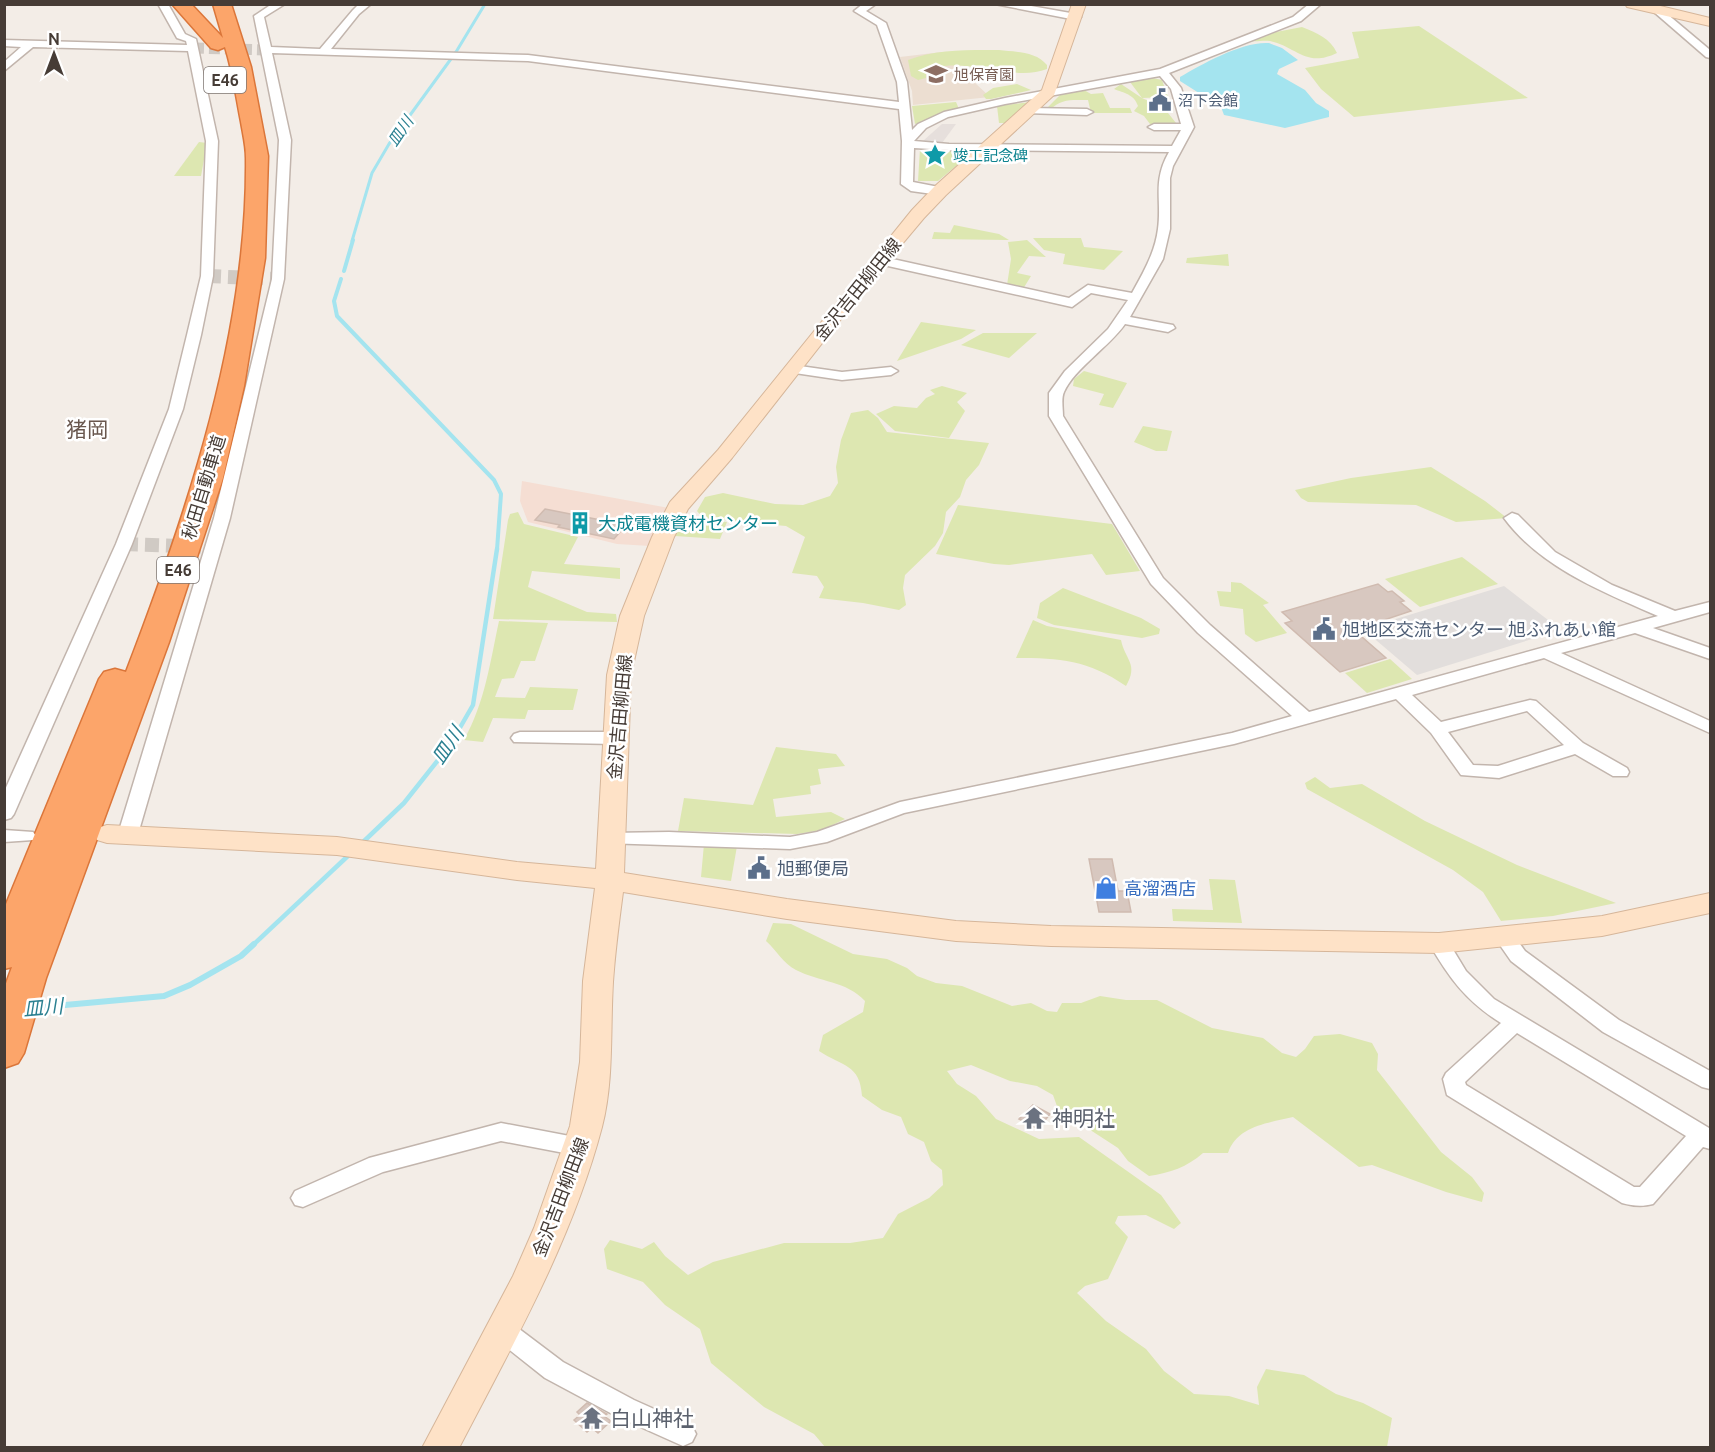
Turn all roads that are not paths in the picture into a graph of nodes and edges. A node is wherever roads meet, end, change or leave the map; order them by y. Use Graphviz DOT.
graph roads {
  1 [pos="163,4"];
  2 [pos="181,4"];
  3 [pos="204,4"];
  4 [pos="222,4"];
  5 [pos="280,4"];
  6 [pos="366,4"];
  7 [pos="871,4"];
  8 [pos="1000,4"];
  9 [pos="1316,4"];
  10 [pos="1632,4"];
  11 [pos="1657,10"];
  12 [pos="1078,11"];
  13 [pos="1710,22"];
  14 [pos="4,43"];
  15 [pos="30,44"];
  16 [pos="218,44"];
  17 [pos="194,48"];
  18 [pos="266,50"];
  19 [pos="323,52"];
  20 [pos="1710,55"];
  21 [pos="4,68"];
  22 [pos="1163,72"];
  23 [pos="1049,92"];
  24 [pos="904,106"];
  25 [pos="1029,111"];
  26 [pos="1087,112"];
  27 [pos="1154,127"];
  28 [pos="1188,127"];
  29 [pos="908,143"];
  30 [pos="990,146"];
  31 [pos="1175,149"];
  32 [pos="940,191"];
  33 [pos="879,260"];
  34 [pos="1136,298"];
  35 [pos="1122,319"];
  36 [pos="1168,328"];
  37 [pos="794,369"];
  38 [pos="891,371"];
  39 [pos="1512,518"];
  40 [pos="1710,607"];
  41 [pos="1674,617"];
  42 [pos="1637,628"];
  43 [pos="1547,653"];
  44 [pos="1710,654"];
  45 [pos="1400,692"];
  46 [pos="1306,719"];
  47 [pos="1437,729"];
  48 [pos="1710,729"];
  49 [pos="520,738"];
  50 [pos="615,738"];
  51 [pos="1577,747"];
  52 [pos="1620,772"];
  53 [pos="4,813"];
  54 [pos="117,834"];
  55 [pos="4,836"];
  56 [pos="26,836"];
  57 [pos="611,839"];
  58 [pos="610,880"];
  59 [pos="1710,903"];
  60 [pos="1504,938"];
  61 [pos="1439,943"];
  62 [pos="4,956"];
  63 [pos="1515,1022"];
  64 [pos="4,1053"];
  65 [pos="1710,1081"];
  66 [pos="1706,1137"];
  67 [pos="580,1147"];
  68 [pos="303,1198"];
  69 [pos="501,1329"];
  70 [pos="683,1434"];
  71 [pos="440,1448"];
  1 -- 17 [label="street"];
  2 -- 16 [label="highway"];
  3 -- 16 [label="highway, 秋田自動車道 / E46"];
  4 -- 64 [label="highway, 秋田自動車道 / E46"];
  5 -- 18 [label="street"];
  6 -- 19 [label="street"];
  7 -- 24 [label="street"];
  8 -- 12 [label="street"];
  9 -- 22 [label="street"];
  10 -- 11 [label="main road"];
  11 -- 13 [label="main road"];
  11 -- 20 [label="street"];
  12 -- 23 [label="main road, 金沢吉田柳田線"];
  14 -- 15 [label="street"];
  15 -- 17 [label="street"];
  15 -- 21 [label="street"];
  16 -- 62 [label="highway, 秋田自動車道 / E46"];
  17 -- 53 [label="street"];
  18 -- 19 [label="street"];
  18 -- 54 [label="street"];
  19 -- 24 [label="street"];
  22 -- 23 [label="street"];
  22 -- 28 [label="street"];
  23 -- 25 [label="main road, 金沢吉田柳田線"];
  23 -- 29 [label="street"];
  24 -- 29 [label="street"];
  25 -- 26 [label="street"];
  25 -- 30 [label="main road, 金沢吉田柳田線"];
  27 -- 28 [label="street"];
  28 -- 31 [label="street"];
  29 -- 30 [label="street"];
  29 -- 32 [label="street"];
  30 -- 31 [label="street"];
  30 -- 32 [label="main road, 金沢吉田柳田線"];
  31 -- 34 [label="street"];
  32 -- 33 [label="main road, 金沢吉田柳田線"];
  33 -- 34 [label="street"];
  33 -- 37 [label="main road, 金沢吉田柳田線"];
  34 -- 35 [label="street"];
  35 -- 36 [label="street"];
  35 -- 46 [label="street"];
  37 -- 38 [label="street"];
  37 -- 50 [label="main road, 金沢吉田柳田線"];
  39 -- 41 [label="street"];
  40 -- 41 [label="street"];
  41 -- 42 [label="street"];
  42 -- 43 [label="street"];
  42 -- 44 [label="street"];
  43 -- 45 [label="street"];
  43 -- 48 [label="street"];
  45 -- 46 [label="street"];
  45 -- 47 [label="street"];
  46 -- 57 [label="street"];
  47 -- 51 [label="street"];
  47 -- 51 [label="street"];
  49 -- 50 [label="street"];
  50 -- 57 [label="main road, 金沢吉田柳田線"];
  51 -- 52 [label="street"];
  54 -- 58 [label="main road"];
  55 -- 56 [label="street"];
  57 -- 58 [label="main road, 金沢吉田柳田線"];
  58 -- 61 [label="main road"];
  58 -- 67 [label="main road, 金沢吉田柳田線"];
  59 -- 60 [label="main road"];
  60 -- 61 [label="main road"];
  60 -- 65 [label="street"];
  61 -- 63 [label="street"];
  63 -- 66 [label="street"];
  63 -- 66 [label="street"];
  67 -- 68 [label="street"];
  67 -- 69 [label="main road, 金沢吉田柳田線"];
  69 -- 70 [label="street"];
  69 -- 71 [label="main road, 金沢吉田柳田線"];
}
